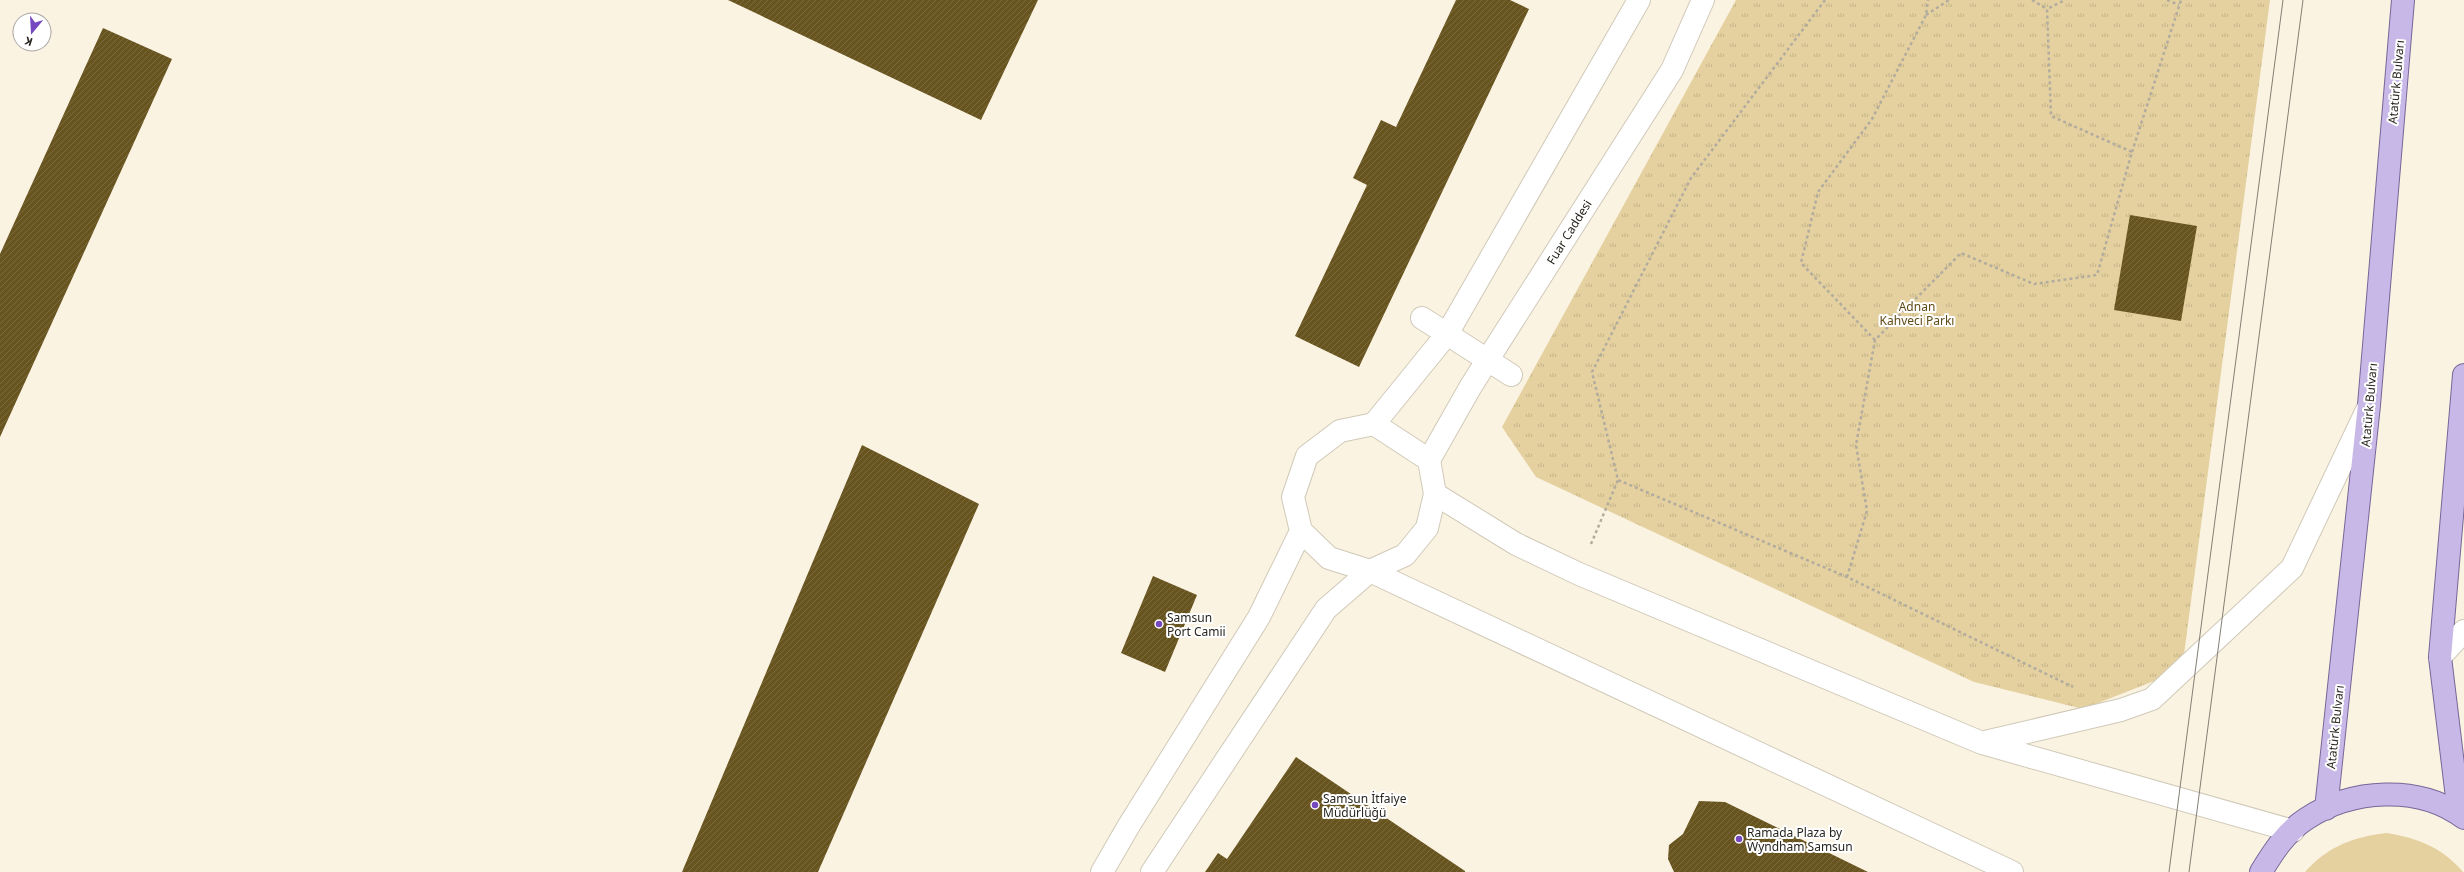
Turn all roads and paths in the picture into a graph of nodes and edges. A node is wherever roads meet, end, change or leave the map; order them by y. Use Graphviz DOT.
graph roads {
  1 [pos="1639,0"];
  2 [pos="1703,0"];
  3 [pos="1825,0"];
  4 [pos="1928,0"];
  5 [pos="1948,0"];
  6 [pos="2032,0"];
  7 [pos="2065,0"];
  8 [pos="2167,0"];
  9 [pos="2181,0"];
  10 [pos="2403,0"];
  11 [pos="2179,5"];
  12 [pos="2047,9"];
  13 [pos="1926,14"];
  14 [pos="2132,152"];
  15 [pos="1422,318"];
  16 [pos="1447,334"];
  17 [pos="1875,340"];
  18 [pos="1487,360"];
  19 [pos="1510,375"];
  20 [pos="2464,375"];
  21 [pos="2369,405"];
  22 [pos="1374,424"];
  23 [pos="1429,460"];
  24 [pos="1618,480"];
  25 [pos="1435,494"];
  26 [pos="1301,531"];
  27 [pos="1370,571"];
  28 [pos="1579,574"];
  29 [pos="1847,577"];
  30 [pos="2464,631"];
  31 [pos="2440,657"];
  32 [pos="2121,710"];
  33 [pos="1982,743"];
  34 [pos="2326,809"];
  35 [pos="2461,816"];
  36 [pos="2293,831"];
  37 [pos="1102,872"];
  38 [pos="1152,872"];
  39 [pos="2012,872"];
  40 [pos="2261,872"];
  1 -- 16 [label="street"];
  2 -- 18 [label="street, Fuar Caddesi"];
  3 -- 24 [label="path"];
  4 -- 13 [label="path"];
  5 -- 13 [label="path"];
  6 -- 12 [label="path"];
  7 -- 12 [label="path"];
  8 -- 11 [label="path"];
  9 -- 11 [label="path"];
  10 -- 21 [label="main road, Atatürk Bulvarı"];
  11 -- 14 [label="path"];
  12 -- 14 [label="path"];
  13 -- 17 [label="path"];
  14 -- 17 [label="path"];
  15 -- 16 [label="street"];
  16 -- 18 [label="street"];
  16 -- 22 [label="street"];
  17 -- 29 [label="path"];
  18 -- 19 [label="street"];
  18 -- 23 [label="street, Fuar Caddesi"];
  20 -- 31 [label="main road"];
  21 -- 32 [label="street"];
  21 -- 34 [label="main road, Atatürk Bulvarı"];
  22 -- 23 [label="street"];
  22 -- 26 [label="street"];
  23 -- 25 [label="street"];
  24 -- 28 [label="path"];
  24 -- 29 [label="path"];
  25 -- 27 [label="street"];
  25 -- 28 [label="street"];
  26 -- 27 [label="street"];
  26 -- 37 [label="street"];
  27 -- 38 [label="street"];
  27 -- 39 [label="street"];
  28 -- 33 [label="street"];
  29 -- 32 [label="path"];
  30 -- 31 [label="street"];
  31 -- 35 [label="main road"];
  32 -- 33 [label="street"];
  33 -- 36 [label="street"];
  34 -- 35 [label="main road"];
  34 -- 36 [label="main road"];
  36 -- 40 [label="main road"];
}
